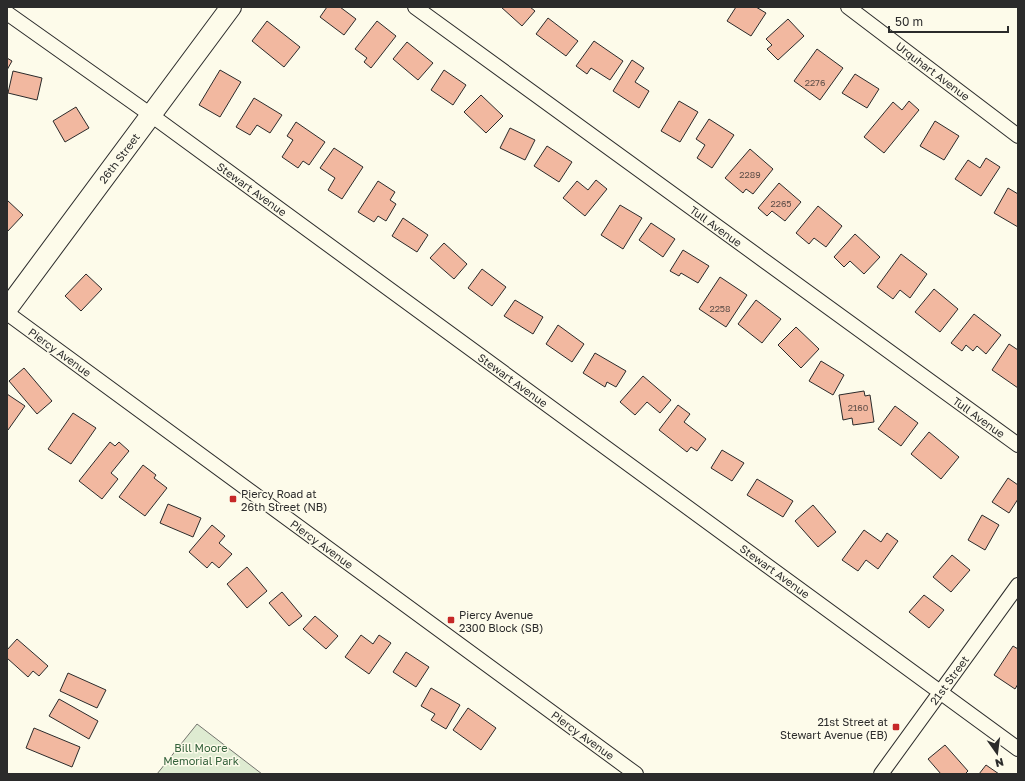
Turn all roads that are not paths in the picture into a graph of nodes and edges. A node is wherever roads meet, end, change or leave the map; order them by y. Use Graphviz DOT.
graph roads {
  1 [pos="231,7"];
  2 [pos="415,7"];
  3 [pos="848,7"];
  4 [pos="7,13"];
  5 [pos="151,115"];
  6 [pos="1018,136"];
  7 [pos="7,309"];
  8 [pos="7,313"];
  9 [pos="1018,445"];
  10 [pos="1018,585"];
  11 [pos="940,692"];
  12 [pos="1018,749"];
  13 [pos="636,774"];
  14 [pos="880,774"];
  1 -- 5 [label="street, 26th Street"];
  2 -- 9 [label="street, Tull Avenue"];
  3 -- 6 [label="street, Urquhart Avenue"];
  4 -- 5 [label="street, Stewart Avenue"];
  5 -- 7 [label="street, 26th Street"];
  5 -- 11 [label="street, Stewart Avenue"];
  8 -- 13 [label="street, Piercy Avenue"];
  10 -- 11 [label="street, 21st Street"];
  11 -- 12 [label="street, Stewart Avenue"];
  11 -- 14 [label="street, 21st Street"];
}
